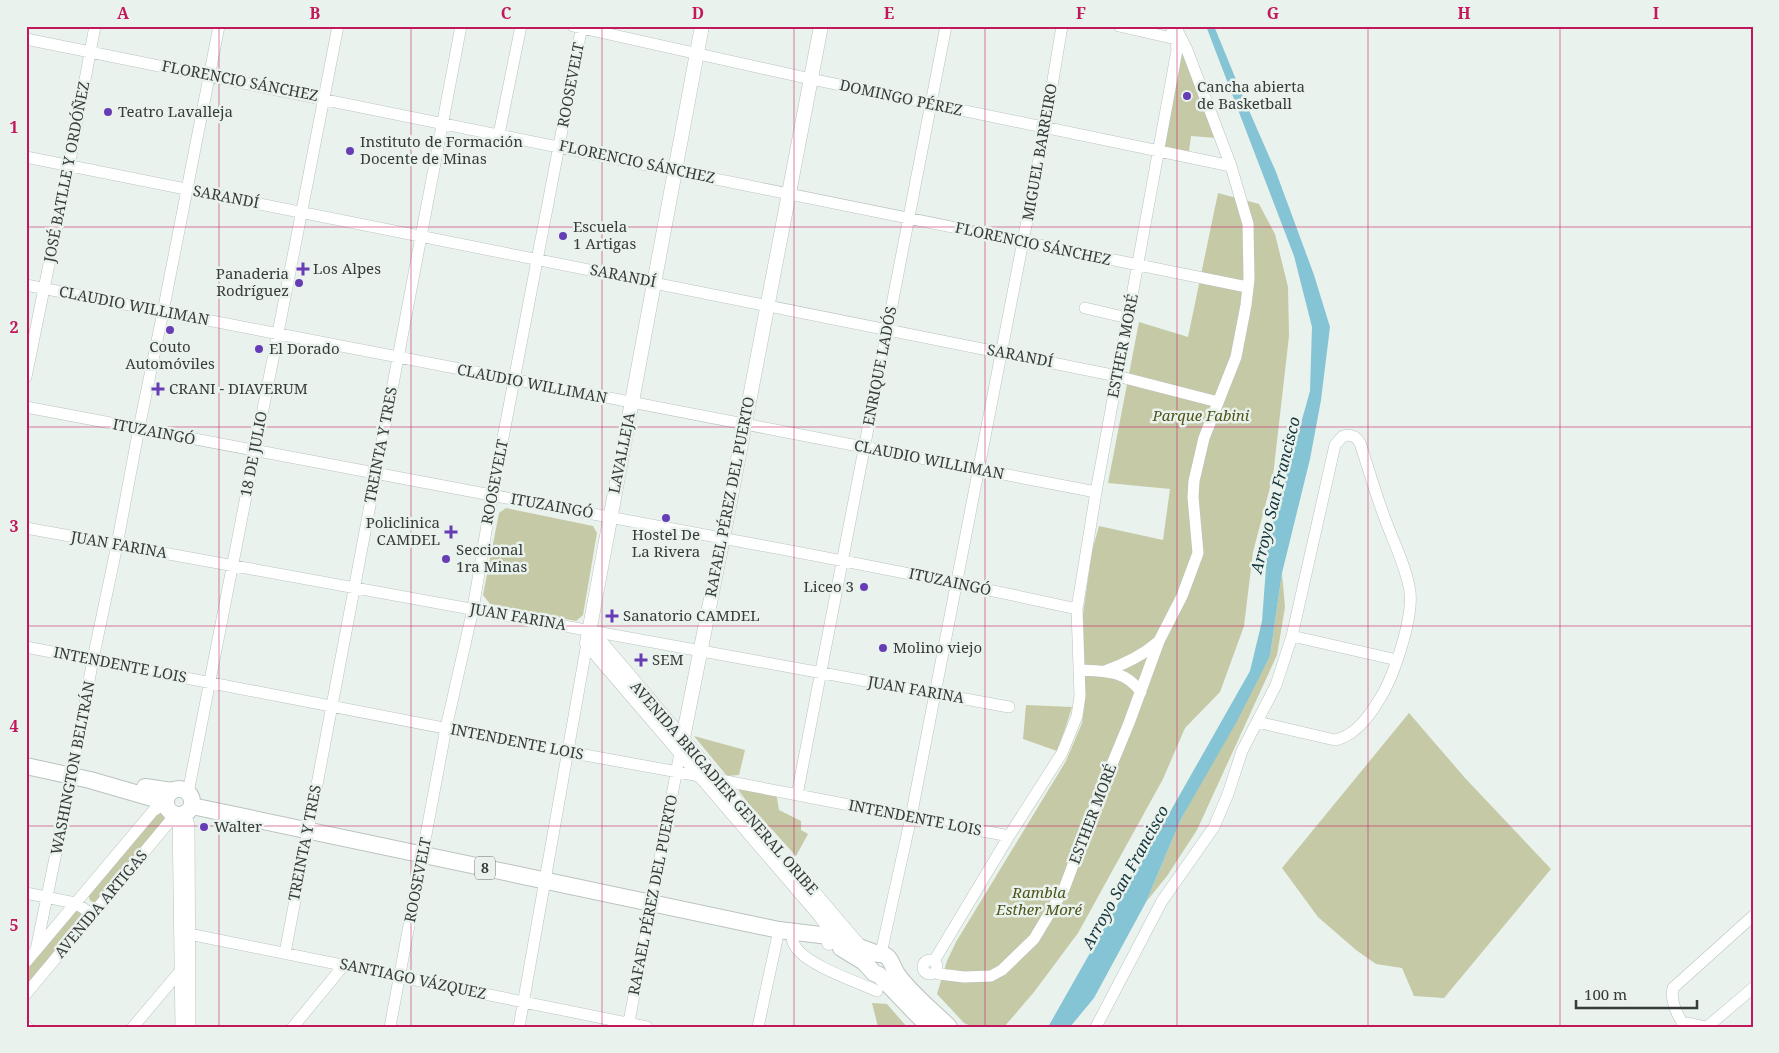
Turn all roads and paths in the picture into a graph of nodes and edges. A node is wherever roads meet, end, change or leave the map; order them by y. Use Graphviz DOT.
graph roads {
  1 [pos="95,26"];
  2 [pos="219,26"];
  3 [pos="338,26"];
  4 [pos="461,26"];
  5 [pos="520,26"];
  6 [pos="702,26"];
  7 [pos="821,26"];
  8 [pos="946,26"];
  9 [pos="1062,26"];
  10 [pos="1119,26"];
  11 [pos="1168,26"];
  12 [pos="579,27"];
  13 [pos="1178,34"];
  14 [pos="26,39"];
  15 [pos="90,52"];
  16 [pos="697,53"];
  17 [pos="210,75"];
  18 [pos="811,78"];
  19 [pos="324,98"];
  20 [pos="930,104"];
  21 [pos="443,123"];
  22 [pos="1045,128"];
  23 [pos="499,134"];
  24 [pos="559,146"];
  25 [pos="1159,152"];
  26 [pos="26,157"];
  27 [pos="69,166"];
  28 [pos="1230,166"];
  29 [pos="675,170"];
  30 [pos="187,189"];
  31 [pos="789,193"];
  32 [pos="302,212"];
  33 [pos="908,218"];
  34 [pos="421,236"];
  35 [pos="1023,242"];
  36 [pos="538,259"];
  37 [pos="1138,265"];
  38 [pos="654,283"];
  39 [pos="26,286"];
  40 [pos="1247,287"];
  41 [pos="44,289"];
  42 [pos="767,305"];
  43 [pos="1085,308"];
  44 [pos="163,312"];
  45 [pos="1128,318"];
  46 [pos="887,329"];
  47 [pos="278,334"];
  48 [pos="1001,353"];
  49 [pos="398,358"];
  50 [pos="26,376"];
  51 [pos="1117,376"];
  52 [pos="515,380"];
  53 [pos="1218,402"];
  54 [pos="632,403"];
  55 [pos="26,407"];
  56 [pos="744,425"];
  57 [pos="139,428"];
  58 [pos="864,447"];
  59 [pos="254,452"];
  60 [pos="979,469"];
  61 [pos="375,473"];
  62 [pos="1096,492"];
  63 [pos="492,495"];
  64 [pos="610,517"];
  65 [pos="26,528"];
  66 [pos="723,538"];
  67 [pos="117,545"];
  68 [pos="842,560"];
  69 [pos="233,565"];
  70 [pos="957,582"];
  71 [pos="354,587"];
  72 [pos="473,609"];
  73 [pos="1077,610"];
  74 [pos="1292,636"];
  75 [pos="588,637"];
  76 [pos="1159,641"];
  77 [pos="26,646"];
  78 [pos="700,650"];
  79 [pos="93,659"];
  80 [pos="1397,660"];
  81 [pos="1079,670"];
  82 [pos="1105,671"];
  83 [pos="821,673"];
  84 [pos="210,682"];
  85 [pos="1141,692"];
  86 [pos="935,694"];
  87 [pos="331,706"];
  88 [pos="1009,708"];
  89 [pos="1257,722"];
  90 [pos="446,728"];
  91 [pos="681,746"];
  92 [pos="568,752"];
  93 [pos="26,766"];
  94 [pos="677,772"];
  95 [pos="72,775"];
  96 [pos="700,776"];
  97 [pos="716,779"];
  98 [pos="797,795"];
  99 [pos="178,805"];
  100 [pos="911,817"];
  101 [pos="307,830"];
  102 [pos="1009,836"];
  103 [pos="423,855"];
  104 [pos="544,880"];
  105 [pos="806,891"];
  106 [pos="26,893"];
  107 [pos="48,897"];
  108 [pos="75,903"];
  109 [pos="652,903"];
  110 [pos="92,914"];
  111 [pos="1753,916"];
  112 [pos="785,932"];
  113 [pos="185,934"];
  114 [pos="829,940"];
  115 [pos="859,946"];
  116 [pos="36,950"];
  117 [pos="285,953"];
  118 [pos="26,962"];
  119 [pos="344,965"];
  120 [pos="880,968"];
  121 [pos="185,970"];
  122 [pos="399,977"];
  123 [pos="1753,988"];
  124 [pos="26,994"];
  125 [pos="524,1002"];
  126 [pos="922,1010"];
  127 [pos="628,1025"];
  128 [pos="1683,1026"];
  129 [pos="133,1027"];
  130 [pos="181,1027"];
  131 [pos="190,1027"];
  132 [pos="293,1027"];
  133 [pos="390,1027"];
  134 [pos="519,1027"];
  135 [pos="647,1027"];
  136 [pos="758,1027"];
  137 [pos="929,1027"];
  138 [pos="949,1027"];
  139 [pos="1096,1027"];
  140 [pos="1707,1027"];
  1 -- 15 [label="street, JOSÉ BATLLE Y ORDÓÑEZ"];
  2 -- 17 [label="street, WASHINGTON BELTRÁN"];
  3 -- 19 [label="street, 18 DE JULIO"];
  4 -- 21 [label="street, TREINTA Y TRES"];
  5 -- 23 [label="street"];
  6 -- 16 [label="main road, LAVALLEJA"];
  7 -- 18 [label="main road, RAFAEL PÉREZ DEL PUERTO"];
  8 -- 20 [label="street, ENRIQUE LADÓS"];
  9 -- 22 [label="street, MIGUEL BARREIRO"];
  10 -- 13 [label="street"];
  11 -- 13 [label="street, ESTHER MORÉ"];
  12 -- 16 [label="street, DOMINGO PÉREZ"];
  12 -- 24 [label="street, ROOSEVELT"];
  13 -- 25 [label="street, ESTHER MORÉ"];
  13 -- 28 [label="street, ESTHER MORÉ"];
  14 -- 15 [label="street, FLORENCIO SÁNCHEZ"];
  15 -- 17 [label="street, FLORENCIO SÁNCHEZ"];
  15 -- 27 [label="street, JOSÉ BATLLE Y ORDÓÑEZ"];
  16 -- 18 [label="street, DOMINGO PÉREZ"];
  16 -- 29 [label="main road, LAVALLEJA"];
  17 -- 19 [label="street, FLORENCIO SÁNCHEZ"];
  17 -- 30 [label="street, WASHINGTON BELTRÁN"];
  18 -- 20 [label="street, DOMINGO PÉREZ"];
  18 -- 31 [label="main road, RAFAEL PÉREZ DEL PUERTO"];
  19 -- 21 [label="street, FLORENCIO SÁNCHEZ"];
  19 -- 32 [label="street, 18 DE JULIO"];
  20 -- 22 [label="street, DOMINGO PÉREZ"];
  20 -- 33 [label="street, ENRIQUE LADÓS"];
  21 -- 23 [label="street, FLORENCIO SÁNCHEZ"];
  21 -- 34 [label="street, TREINTA Y TRES"];
  22 -- 25 [label="street, DOMINGO PÉREZ"];
  22 -- 35 [label="street, MIGUEL BARREIRO"];
  23 -- 24 [label="street, FLORENCIO SÁNCHEZ"];
  24 -- 29 [label="street, FLORENCIO SÁNCHEZ"];
  24 -- 36 [label="street, ROOSEVELT"];
  25 -- 28 [label="street, DOMINGO PÉREZ"];
  25 -- 37 [label="street, ESTHER MORÉ"];
  26 -- 27 [label="street, SARANDÍ"];
  27 -- 30 [label="street, SARANDÍ"];
  27 -- 41 [label="street, JOSÉ BATLLE Y ORDÓÑEZ"];
  28 -- 40 [label="street, ESTHER MORÉ"];
  29 -- 31 [label="street, FLORENCIO SÁNCHEZ"];
  29 -- 38 [label="main road, LAVALLEJA"];
  30 -- 32 [label="street, SARANDÍ"];
  30 -- 44 [label="street, WASHINGTON BELTRÁN"];
  31 -- 33 [label="street, FLORENCIO SÁNCHEZ"];
  31 -- 42 [label="main road, RAFAEL PÉREZ DEL PUERTO"];
  32 -- 34 [label="street, SARANDÍ"];
  32 -- 47 [label="street, 18 DE JULIO"];
  33 -- 35 [label="street, FLORENCIO SÁNCHEZ"];
  33 -- 46 [label="street, ENRIQUE LADÓS"];
  34 -- 36 [label="street, SARANDÍ"];
  34 -- 49 [label="street, TREINTA Y TRES"];
  35 -- 37 [label="street, FLORENCIO SÁNCHEZ"];
  35 -- 48 [label="street, MIGUEL BARREIRO"];
  36 -- 38 [label="street, SARANDÍ"];
  36 -- 52 [label="street, ROOSEVELT"];
  37 -- 40 [label="street, FLORENCIO SÁNCHEZ"];
  37 -- 45 [label="street, ESTHER MORÉ"];
  38 -- 42 [label="street, SARANDÍ"];
  38 -- 54 [label="main road, LAVALLEJA"];
  39 -- 41 [label="street, CLAUDIO WILLIMAN"];
  40 -- 53 [label="street, ESTHER MORÉ"];
  41 -- 44 [label="street, CLAUDIO WILLIMAN"];
  41 -- 50 [label="street, JOSÉ BATLLE Y ORDÓÑEZ"];
  42 -- 46 [label="street, SARANDÍ"];
  42 -- 56 [label="main road, RAFAEL PÉREZ DEL PUERTO"];
  43 -- 45 [label="street"];
  44 -- 47 [label="street, CLAUDIO WILLIMAN"];
  44 -- 57 [label="street, WASHINGTON BELTRÁN"];
  45 -- 51 [label="street, ESTHER MORÉ"];
  46 -- 48 [label="street, SARANDÍ"];
  46 -- 58 [label="street, ENRIQUE LADÓS"];
  47 -- 49 [label="street, CLAUDIO WILLIMAN"];
  47 -- 59 [label="street, 18 DE JULIO"];
  48 -- 51 [label="street, SARANDÍ"];
  48 -- 60 [label="street, MIGUEL BARREIRO"];
  49 -- 52 [label="street, CLAUDIO WILLIMAN"];
  49 -- 61 [label="street, TREINTA Y TRES"];
  51 -- 53 [label="street, SARANDÍ"];
  51 -- 62 [label="street, ESTHER MORÉ"];
  52 -- 54 [label="street, CLAUDIO WILLIMAN"];
  52 -- 63 [label="street, ROOSEVELT"];
  53 -- 76 [label="street, ESTHER MORÉ"];
  54 -- 56 [label="street, CLAUDIO WILLIMAN"];
  54 -- 64 [label="main road, LAVALLEJA"];
  55 -- 57 [label="street, ITUZAINGÓ"];
  56 -- 58 [label="street, CLAUDIO WILLIMAN"];
  56 -- 66 [label="main road, RAFAEL PÉREZ DEL PUERTO"];
  57 -- 59 [label="street, ITUZAINGÓ"];
  57 -- 67 [label="street, WASHINGTON BELTRÁN"];
  58 -- 60 [label="street, CLAUDIO WILLIMAN"];
  58 -- 68 [label="street, ENRIQUE LADÓS"];
  59 -- 61 [label="street, ITUZAINGÓ"];
  59 -- 69 [label="street, 18 DE JULIO"];
  60 -- 62 [label="street, CLAUDIO WILLIMAN"];
  60 -- 70 [label="street, MIGUEL BARREIRO"];
  61 -- 63 [label="street, ITUZAINGÓ"];
  61 -- 71 [label="street, TREINTA Y TRES"];
  62 -- 73 [label="street, ESTHER MORÉ"];
  63 -- 64 [label="street, ITUZAINGÓ"];
  63 -- 72 [label="street, ROOSEVELT"];
  64 -- 66 [label="street, ITUZAINGÓ"];
  64 -- 75 [label="main road, LAVALLEJA"];
  65 -- 67 [label="street, JUAN FARINA"];
  66 -- 68 [label="street, ITUZAINGÓ"];
  66 -- 78 [label="main road, RAFAEL PÉREZ DEL PUERTO"];
  67 -- 69 [label="street, JUAN FARINA"];
  67 -- 79 [label="street, WASHINGTON BELTRÁN"];
  68 -- 70 [label="street, ITUZAINGÓ"];
  68 -- 83 [label="street, ENRIQUE LADÓS"];
  69 -- 71 [label="street, JUAN FARINA"];
  69 -- 84 [label="street, 18 DE JULIO"];
  70 -- 73 [label="street, ITUZAINGÓ"];
  70 -- 86 [label="street, MIGUEL BARREIRO"];
  71 -- 72 [label="street, JUAN FARINA"];
  71 -- 87 [label="street, TREINTA Y TRES"];
  72 -- 75 [label="street, JUAN FARINA"];
  72 -- 90 [label="street, ROOSEVELT"];
  73 -- 81 [label="street, ESTHER MORÉ"];
  74 -- 80 [label="street"];
  74 -- 80 [label="street"];
  74 -- 89 [label="street"];
  75 -- 78 [label="street, JUAN FARINA"];
  75 -- 91 [label="main road, AVENIDA BRIGADIER GENERAL ORIBE"];
  75 -- 92 [label="street, LAVALLEJA"];
  76 -- 82 [label="street, ESTHER MORÉ"];
  76 -- 85 [label="street, ESTHER MORÉ"];
  77 -- 79 [label="street, INTENDENTE LOIS"];
  78 -- 83 [label="street, JUAN FARINA"];
  78 -- 91 [label="main road, RAFAEL PÉREZ DEL PUERTO"];
  79 -- 84 [label="street, INTENDENTE LOIS"];
  79 -- 95 [label="street, WASHINGTON BELTRÁN"];
  80 -- 89 [label="street"];
  81 -- 82 [label="street, ESTHER MORÉ"];
  81 -- 102 [label="street, ESTHER MORÉ"];
  82 -- 85 [label="street, ESTHER MORÉ"];
  83 -- 86 [label="street, JUAN FARINA"];
  83 -- 98 [label="street, ENRIQUE LADÓS"];
  84 -- 87 [label="street, INTENDENTE LOIS"];
  84 -- 99 [label="street, 18 DE JULIO"];
  85 -- 102 [label="street, ESTHER MORÉ"];
  86 -- 88 [label="street, JUAN FARINA"];
  86 -- 100 [label="street, MIGUEL BARREIRO"];
  87 -- 90 [label="street, INTENDENTE LOIS"];
  87 -- 101 [label="street, TREINTA Y TRES"];
  89 -- 139 [label="street"];
  90 -- 92 [label="street, INTENDENTE LOIS"];
  90 -- 103 [label="street, ROOSEVELT"];
  91 -- 94 [label="street, RAFAEL PÉREZ DEL PUERTO"];
  91 -- 96 [label="main road, AVENIDA BRIGADIER GENERAL ORIBE"];
  91 -- 97 [label="main road, AVENIDA BRIGADIER GENERAL ORIBE"];
  92 -- 94 [label="street, INTENDENTE LOIS"];
  92 -- 104 [label="street, LAVALLEJA"];
  93 -- 95 [label="highway, 8"];
  94 -- 96 [label="street, INTENDENTE LOIS"];
  94 -- 109 [label="street, RAFAEL PÉREZ DEL PUERTO"];
  95 -- 99 [label="highway, 8"];
  95 -- 107 [label="street, WASHINGTON BELTRÁN"];
  96 -- 97 [label="street, INTENDENTE LOIS"];
  96 -- 105 [label="main road, AVENIDA BRIGADIER GENERAL ORIBE"];
  97 -- 98 [label="street, INTENDENTE LOIS"];
  97 -- 105 [label="main road, AVENIDA BRIGADIER GENERAL ORIBE"];
  98 -- 100 [label="street, INTENDENTE LOIS"];
  99 -- 101 [label="highway, 8"];
  99 -- 108 [label="street, AVENIDA ARTIGAS"];
  99 -- 110 [label="street, AVENIDA ARTIGAS"];
  99 -- 113 [label="street, 18 DE JULIO"];
  100 -- 102 [label="street, INTENDENTE LOIS"];
  100 -- 120 [label="street, MIGUEL BARREIRO"];
  101 -- 103 [label="highway, 8"];
  101 -- 117 [label="street, TREINTA Y TRES"];
  103 -- 104 [label="highway, 8"];
  103 -- 122 [label="street, ROOSEVELT"];
  104 -- 109 [label="highway, 8"];
  104 -- 125 [label="street, LAVALLEJA"];
  105 -- 114 [label="main road, AVENIDA BRIGADIER GENERAL ORIBE"];
  105 -- 115 [label="main road, AVENIDA BRIGADIER GENERAL ORIBE"];
  106 -- 107 [label="street"];
  107 -- 108 [label="street"];
  107 -- 116 [label="street, WASHINGTON BELTRÁN"];
  108 -- 110 [label="street"];
  108 -- 116 [label="street, AVENIDA ARTIGAS"];
  109 -- 112 [label="highway, 8"];
  109 -- 127 [label="street, RAFAEL PÉREZ DEL PUERTO"];
  110 -- 124 [label="street, AVENIDA ARTIGAS"];
  111 -- 128 [label="street"];
  112 -- 114 [label="highway, 8"];
  112 -- 120 [label="street"];
  112 -- 136 [label="street"];
  113 -- 117 [label="street, SANTIAGO VÁZQUEZ"];
  113 -- 121 [label="street, 18 DE JULIO"];
  114 -- 115 [label="highway, 8"];
  114 -- 120 [label="highway, 8"];
  115 -- 120 [label="highway, 8"];
  116 -- 118 [label="street, AVENIDA ARTIGAS"];
  117 -- 119 [label="street, SANTIAGO VÁZQUEZ"];
  119 -- 122 [label="street, SANTIAGO VÁZQUEZ"];
  119 -- 132 [label="street"];
  120 -- 126 [label="highway, 8"];
  121 -- 129 [label="street"];
  121 -- 130 [label="street"];
  121 -- 131 [label="street"];
  122 -- 125 [label="street, SANTIAGO VÁZQUEZ"];
  122 -- 133 [label="street, ROOSEVELT"];
  123 -- 140 [label="street"];
  125 -- 127 [label="street, SANTIAGO VÁZQUEZ"];
  125 -- 134 [label="street, LAVALLEJA"];
  126 -- 137 [label="highway, 8"];
  126 -- 138 [label="highway, 8"];
  127 -- 135 [label="street, SANTIAGO VÁZQUEZ"];
  128 -- 140 [label="street"];
}
